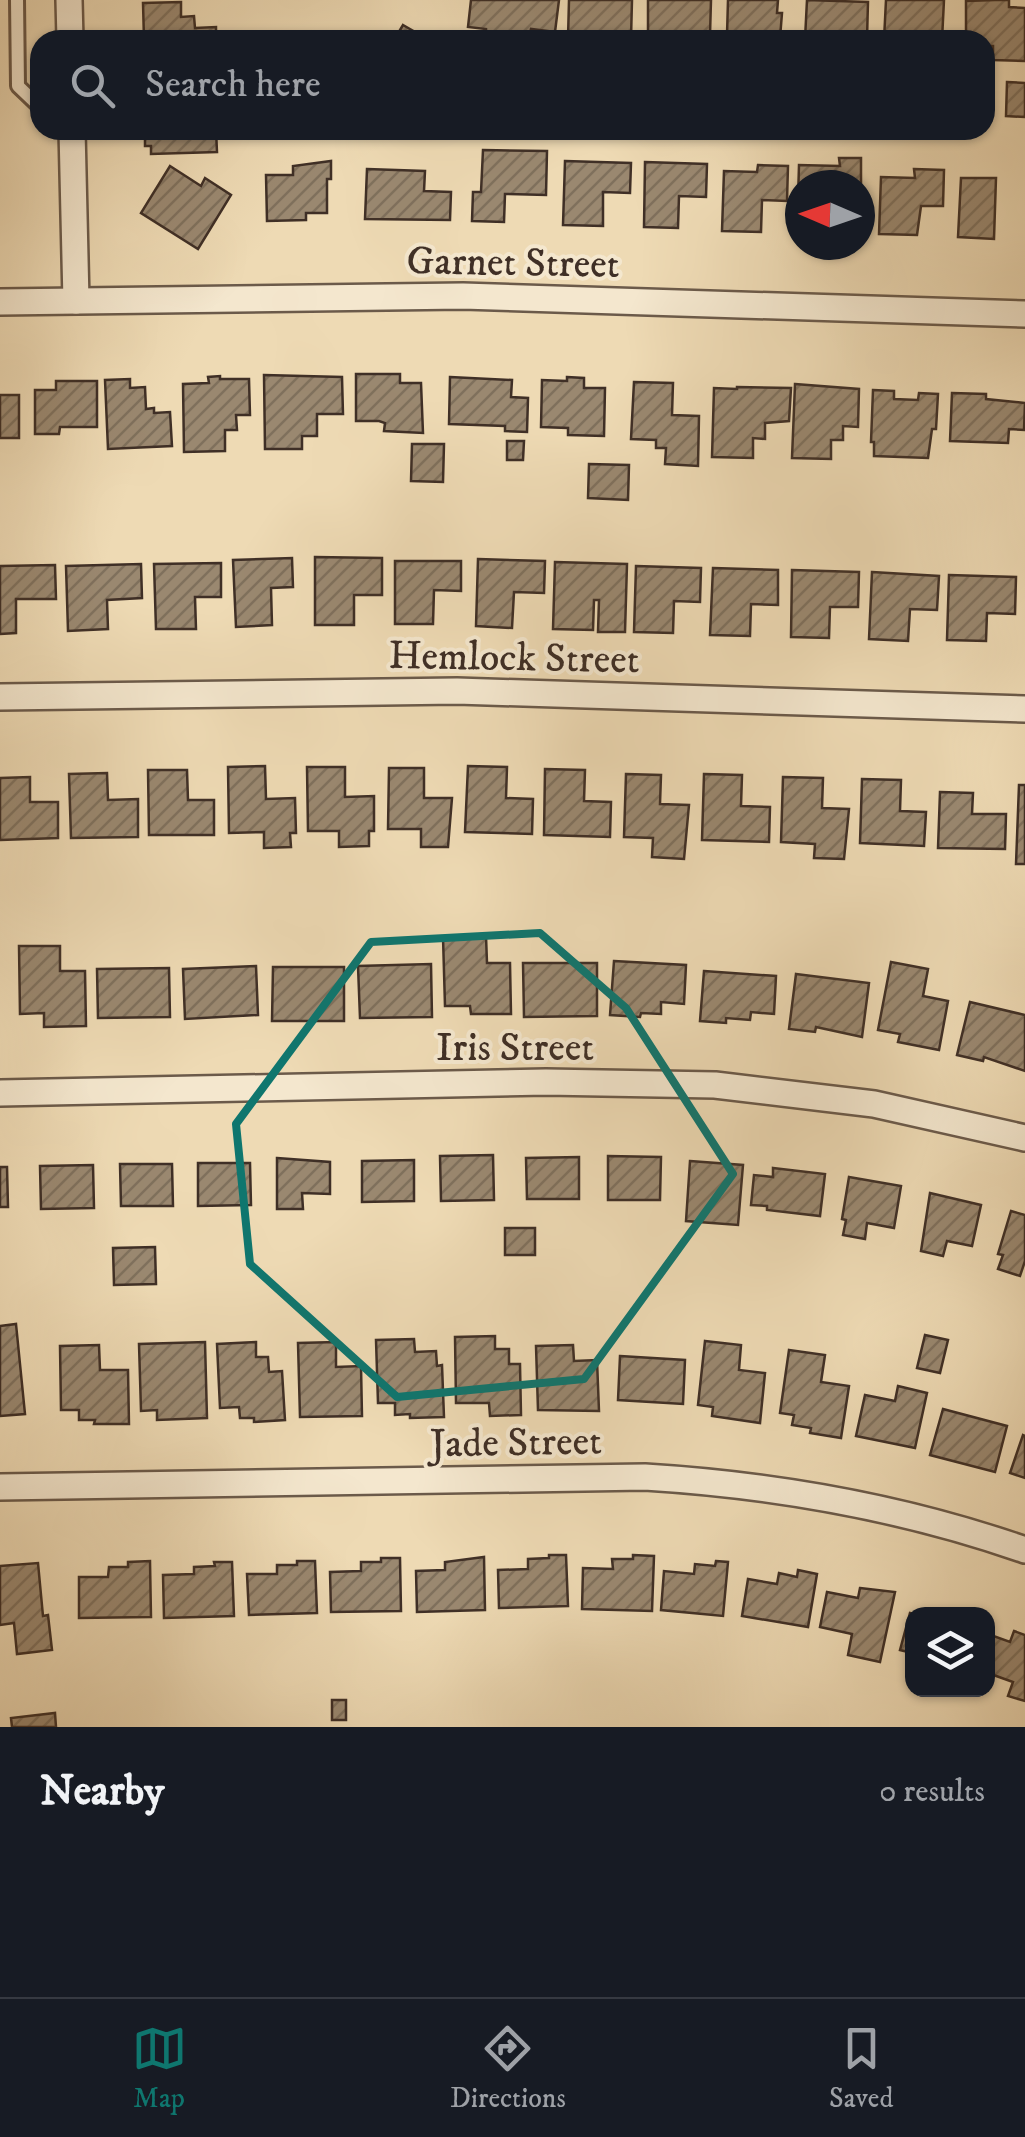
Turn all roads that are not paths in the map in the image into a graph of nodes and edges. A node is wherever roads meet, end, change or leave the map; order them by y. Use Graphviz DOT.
graph roads {
  1 [pos="17,0"];
  2 [pos="69,0"];
  3 [pos="70,30"];
  4 [pos="30,97"];
  5 [pos="69,140"];
  6 [pos="76,301"];
  7 [pos="0,302"];
  8 [pos="1025,314"];
  9 [pos="0,697"];
  10 [pos="1025,709"];
  11 [pos="0,1092"];
  12 [pos="1025,1138"];
  13 [pos="0,1487"];
  14 [pos="1025,1550"];
  1 -- 4 [label="lane"];
  2 -- 3 [label="street"];
  5 -- 6 [label="street"];
  6 -- 7 [label="street, Garnet Street"];
  6 -- 8 [label="street, Garnet Street"];
  9 -- 10 [label="street, Hemlock Street"];
  11 -- 12 [label="street, Iris Street"];
  13 -- 14 [label="street, Jade Street"];
}
